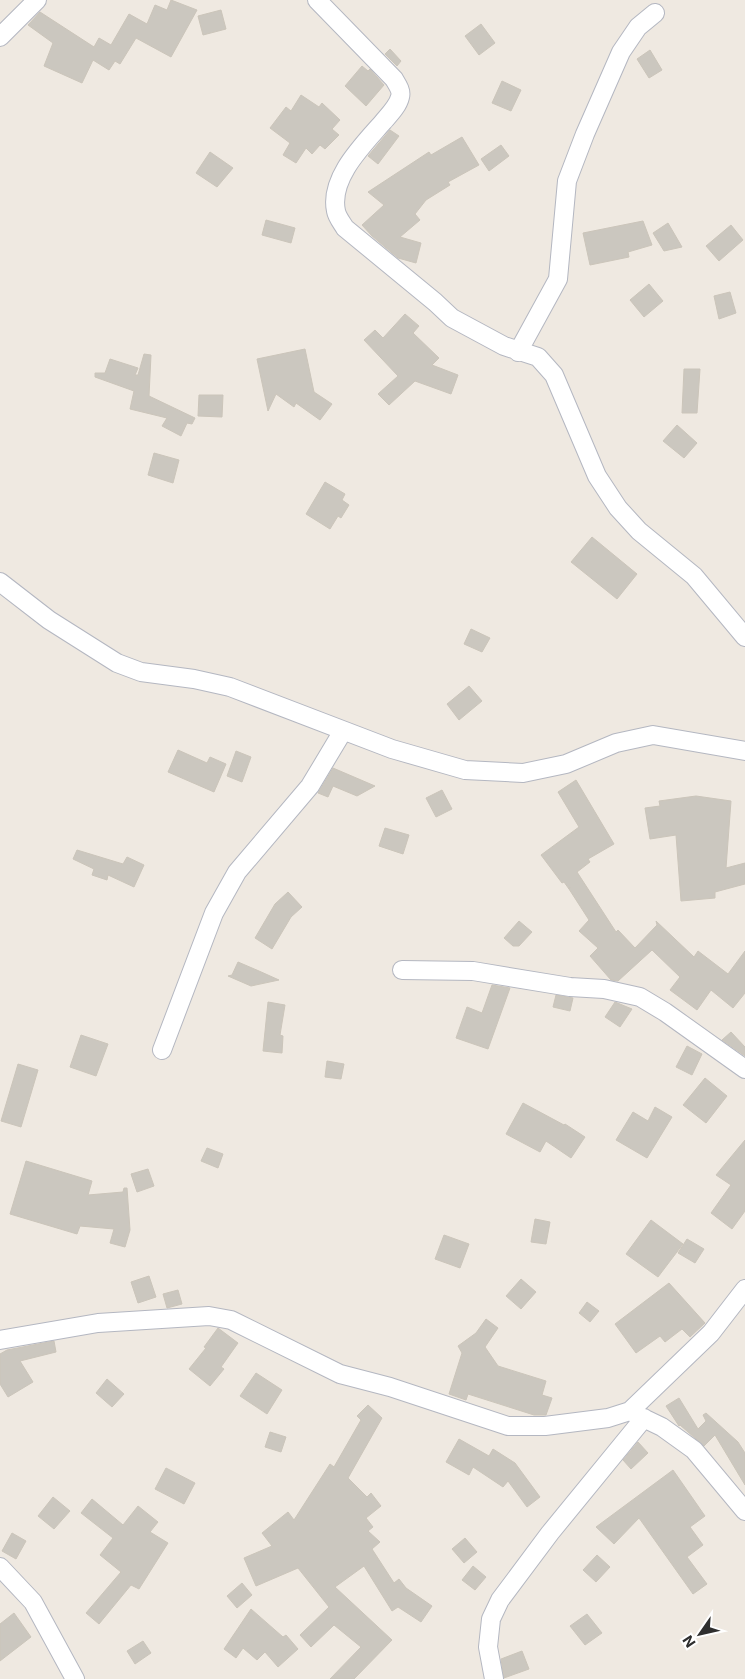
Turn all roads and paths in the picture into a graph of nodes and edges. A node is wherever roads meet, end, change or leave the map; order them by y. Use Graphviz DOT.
graph roads {
  1 [pos="37,0"];
  2 [pos="317,0"];
  3 [pos="654,13"];
  4 [pos="0,37"];
  5 [pos="518,352"];
  6 [pos="0,582"];
  7 [pos="745,636"];
  8 [pos="343,731"];
  9 [pos="745,751"];
  10 [pos="402,970"];
  11 [pos="162,1050"];
  12 [pos="745,1070"];
  13 [pos="745,1289"];
  14 [pos="0,1340"];
  15 [pos="637,1415"];
  16 [pos="745,1511"];
  17 [pos="0,1567"];
  18 [pos="75,1679"];
  19 [pos="494,1679"];
  1 -- 4 [label="street"];
  2 -- 5 [label="street"];
  3 -- 5 [label="street"];
  5 -- 7 [label="street"];
  6 -- 8 [label="street"];
  8 -- 9 [label="street"];
  8 -- 11 [label="street"];
  10 -- 12 [label="street"];
  13 -- 15 [label="street"];
  14 -- 15 [label="street"];
  15 -- 16 [label="street"];
  15 -- 19 [label="street"];
  17 -- 18 [label="street"];
}
